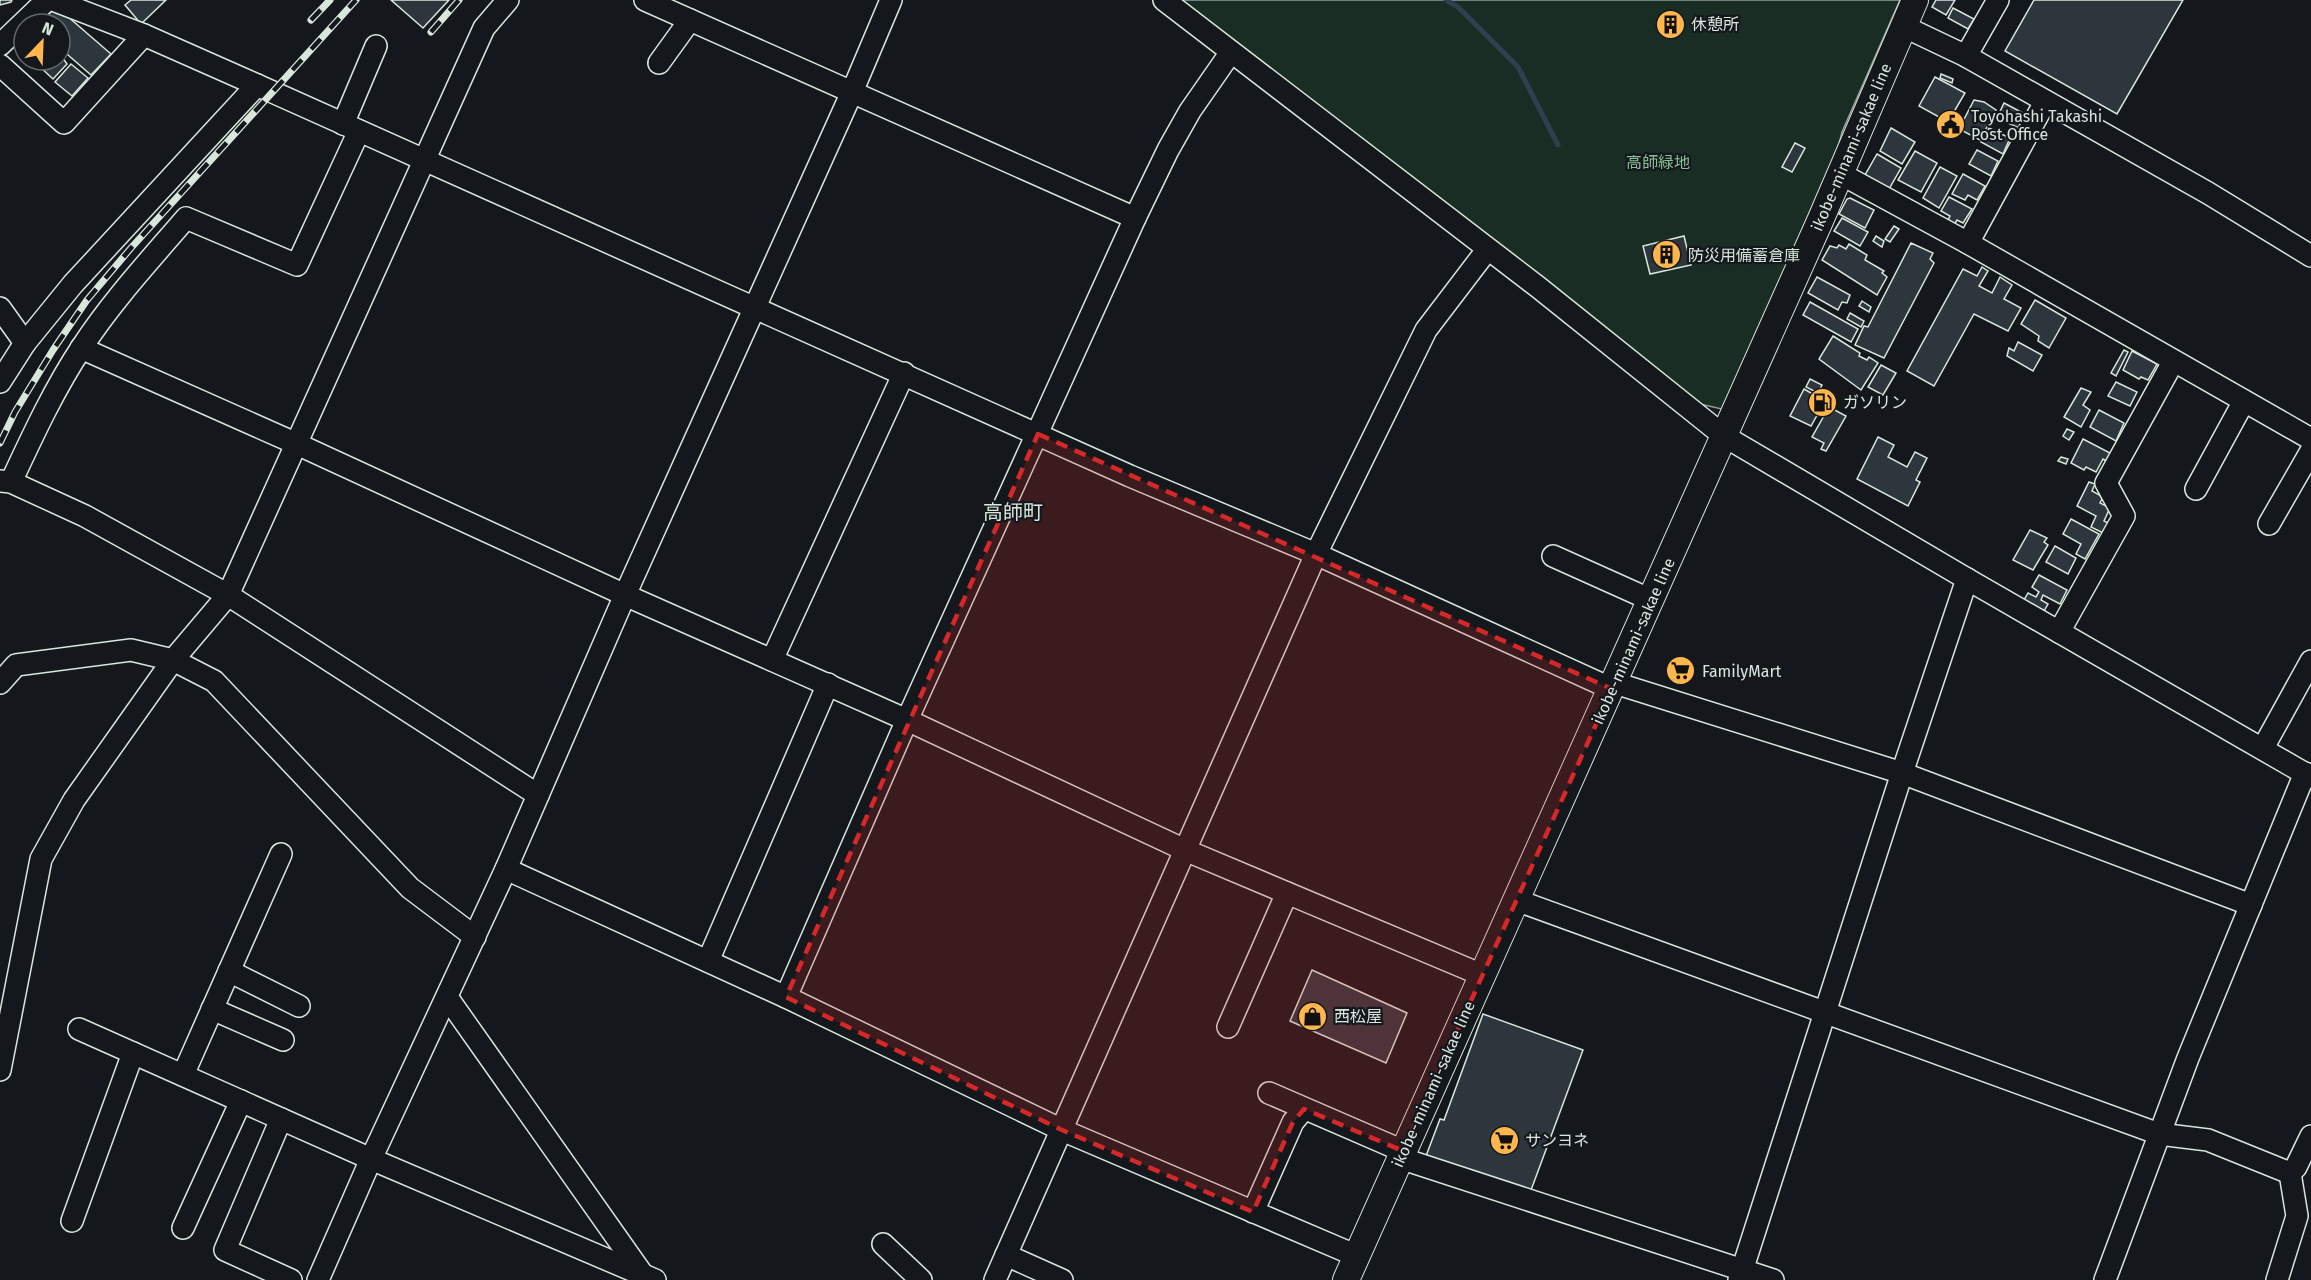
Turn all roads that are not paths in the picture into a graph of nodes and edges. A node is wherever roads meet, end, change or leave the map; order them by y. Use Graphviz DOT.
graph roads {
  1 [pos="47,0"];
  2 [pos="53,0"];
  3 [pos="508,0"];
  4 [pos="645,0"];
  5 [pos="891,0"];
  6 [pos="1164,0"];
  7 [pos="1915,0"];
  8 [pos="1998,0"];
  9 [pos="690,20"];
  10 [pos="1903,26"];
  11 [pos="144,35"];
  12 [pos="0,45"];
  13 [pos="376,46"];
  14 [pos="1231,52"];
  15 [pos="1966,56"];
  16 [pos="659,63"];
  17 [pos="0,65"];
  18 [pos="257,85"];
  19 [pos="852,92"];
  20 [pos="2045,102"];
  21 [pos="351,127"];
  22 [pos="426,160"];
  23 [pos="1841,174"];
  24 [pos="1135,218"];
  25 [pos="1968,243"];
  26 [pos="1487,250"];
  27 [pos="2311,256"];
  28 [pos="0,308"];
  29 [pos="755,308"];
  30 [pos="25,343"];
  31 [pos="81,348"];
  32 [pos="2173,362"];
  33 [pos="904,373"];
  34 [pos="0,382"];
  35 [pos="2244,401"];
  36 [pos="1038,434"];
  37 [pos="1724,436"];
  38 [pos="2311,439"];
  39 [pos="297,444"];
  40 [pos="2311,451"];
  41 [pos="6,482"];
  42 [pos="2196,489"];
  43 [pos="2269,524"];
  44 [pos="1316,554"];
  45 [pos="1552,556"];
  46 [pos="1967,579"];
  47 [pos="228,595"];
  48 [pos="625,595"];
  49 [pos="1652,600"];
  50 [pos="2059,632"];
  51 [pos="173,660"];
  52 [pos="772,660"];
  53 [pos="2311,662"];
  54 [pos="0,683"];
  55 [pos="828,684"];
  56 [pos="1613,686"];
  57 [pos="908,720"];
  58 [pos="2263,748"];
  59 [pos="1902,773"];
  60 [pos="2308,775"];
  61 [pos="538,795"];
  62 [pos="1185,850"];
  63 [pos="281,854"];
  64 [pos="506,869"];
  65 [pos="1287,893"];
  66 [pos="1516,900"];
  67 [pos="2251,905"];
  68 [pos="475,937"];
  69 [pos="708,962"];
  70 [pos="229,971"];
  71 [pos="1482,975"];
  72 [pos="447,997"];
  73 [pos="786,997"];
  74 [pos="299,1006"];
  75 [pos="212,1009"];
  76 [pos="1825,1012"];
  77 [pos="1228,1027"];
  78 [pos="79,1029"];
  79 [pos="283,1040"];
  80 [pos="133,1053"];
  81 [pos="0,1070"];
  82 [pos="183,1075"];
  83 [pos="1269,1093"];
  84 [pos="241,1101"];
  85 [pos="1304,1109"];
  86 [pos="281,1119"];
  87 [pos="1062,1130"];
  88 [pos="2159,1134"];
  89 [pos="2311,1136"];
  90 [pos="1402,1155"];
  91 [pos="371,1159"];
  92 [pos="2290,1173"];
  93 [pos="1253,1212"];
  94 [pos="72,1221"];
  95 [pos="183,1228"];
  96 [pos="883,1244"];
  97 [pos="1006,1255"];
  98 [pos="1357,1256"];
  99 [pos="1740,1275"];
  100 [pos="649,1278"];
  101 [pos="291,1280"];
  102 [pos="318,1280"];
  103 [pos="921,1280"];
  104 [pos="995,1280"];
  105 [pos="1062,1280"];
  106 [pos="1346,1280"];
  107 [pos="1773,1280"];
  108 [pos="2104,1280"];
  109 [pos="2277,1280"];
  1 -- 12 [label="street"];
  2 -- 11 [label="street"];
  3 -- 22 [label="street"];
  4 -- 9 [label="street"];
  5 -- 19 [label="street"];
  6 -- 14 [label="street"];
  7 -- 10 [label="main road, ikobe-minami-sakae line"];
  8 -- 15 [label="street"];
  9 -- 16 [label="street"];
  9 -- 19 [label="street"];
  10 -- 15 [label="street"];
  10 -- 23 [label="main road, ikobe-minami-sakae line"];
  11 -- 17 [label="street"];
  11 -- 18 [label="street"];
  13 -- 21 [label="street"];
  14 -- 24 [label="street"];
  14 -- 26 [label="street"];
  15 -- 20 [label="street"];
  18 -- 21 [label="street"];
  18 -- 30 [label="street"];
  19 -- 24 [label="street"];
  19 -- 29 [label="street"];
  20 -- 25 [label="street"];
  20 -- 27 [label="street"];
  21 -- 22 [label="street"];
  21 -- 31 [label="street"];
  22 -- 29 [label="street"];
  22 -- 39 [label="street"];
  23 -- 25 [label="street"];
  23 -- 37 [label="main road, ikobe-minami-sakae line"];
  24 -- 36 [label="street"];
  25 -- 32 [label="street"];
  26 -- 37 [label="street"];
  26 -- 44 [label="street"];
  28 -- 30 [label="street"];
  29 -- 33 [label="street"];
  29 -- 48 [label="street"];
  30 -- 34 [label="street"];
  31 -- 39 [label="street"];
  31 -- 41 [label="street"];
  32 -- 35 [label="street"];
  32 -- 50 [label="street"];
  33 -- 36 [label="street"];
  33 -- 52 [label="street"];
  35 -- 38 [label="street"];
  35 -- 42 [label="street"];
  36 -- 44 [label="street"];
  36 -- 57 [label="street"];
  37 -- 46 [label="street"];
  37 -- 49 [label="main road, ikobe-minami-sakae line"];
  39 -- 47 [label="street"];
  39 -- 48 [label="street"];
  40 -- 43 [label="street"];
  41 -- 47 [label="street"];
  44 -- 56 [label="street"];
  44 -- 62 [label="street"];
  45 -- 49 [label="street"];
  46 -- 50 [label="street"];
  46 -- 59 [label="street"];
  47 -- 51 [label="street"];
  47 -- 61 [label="street"];
  48 -- 52 [label="street"];
  48 -- 61 [label="street"];
  49 -- 56 [label="main road, ikobe-minami-sakae line"];
  50 -- 58 [label="street"];
  51 -- 54 [label="street"];
  51 -- 68 [label="street"];
  51 -- 81 [label="street"];
  52 -- 55 [label="street"];
  53 -- 58 [label="street"];
  55 -- 57 [label="street"];
  55 -- 69 [label="street"];
  56 -- 59 [label="street"];
  56 -- 66 [label="main road, ikobe-minami-sakae line"];
  57 -- 62 [label="street"];
  57 -- 73 [label="street"];
  58 -- 60 [label="street"];
  59 -- 67 [label="street"];
  59 -- 76 [label="street"];
  60 -- 67 [label="street"];
  61 -- 64 [label="street"];
  62 -- 65 [label="street"];
  62 -- 87 [label="street"];
  63 -- 70 [label="street"];
  64 -- 68 [label="street"];
  64 -- 69 [label="street"];
  65 -- 71 [label="street"];
  65 -- 77 [label="street"];
  66 -- 71 [label="main road, ikobe-minami-sakae line"];
  66 -- 76 [label="street"];
  67 -- 88 [label="street"];
  68 -- 72 [label="street"];
  69 -- 73 [label="street"];
  70 -- 74 [label="street"];
  70 -- 75 [label="street"];
  71 -- 90 [label="main road, ikobe-minami-sakae line"];
  72 -- 91 [label="street"];
  72 -- 100 [label="street"];
  73 -- 87 [label="street"];
  75 -- 79 [label="street"];
  75 -- 82 [label="street"];
  76 -- 88 [label="street"];
  76 -- 99 [label="street"];
  78 -- 80 [label="street"];
  80 -- 82 [label="street"];
  80 -- 94 [label="street"];
  82 -- 84 [label="street"];
  83 -- 85 [label="street"];
  84 -- 86 [label="street"];
  84 -- 95 [label="street"];
  85 -- 90 [label="street"];
  85 -- 93 [label="street"];
  86 -- 91 [label="street"];
  86 -- 101 [label="street"];
  87 -- 93 [label="street"];
  87 -- 97 [label="street"];
  88 -- 92 [label="street"];
  88 -- 108 [label="street"];
  89 -- 92 [label="street"];
  90 -- 98 [label="main road, ikobe-minami-sakae line"];
  90 -- 99 [label="street"];
  91 -- 100 [label="street"];
  91 -- 102 [label="street"];
  92 -- 109 [label="street"];
  93 -- 98 [label="street"];
  96 -- 103 [label="street"];
  97 -- 104 [label="street"];
  97 -- 105 [label="street"];
  98 -- 106 [label="main road, ikobe-minami-sakae line"];
  99 -- 107 [label="street"];
}
